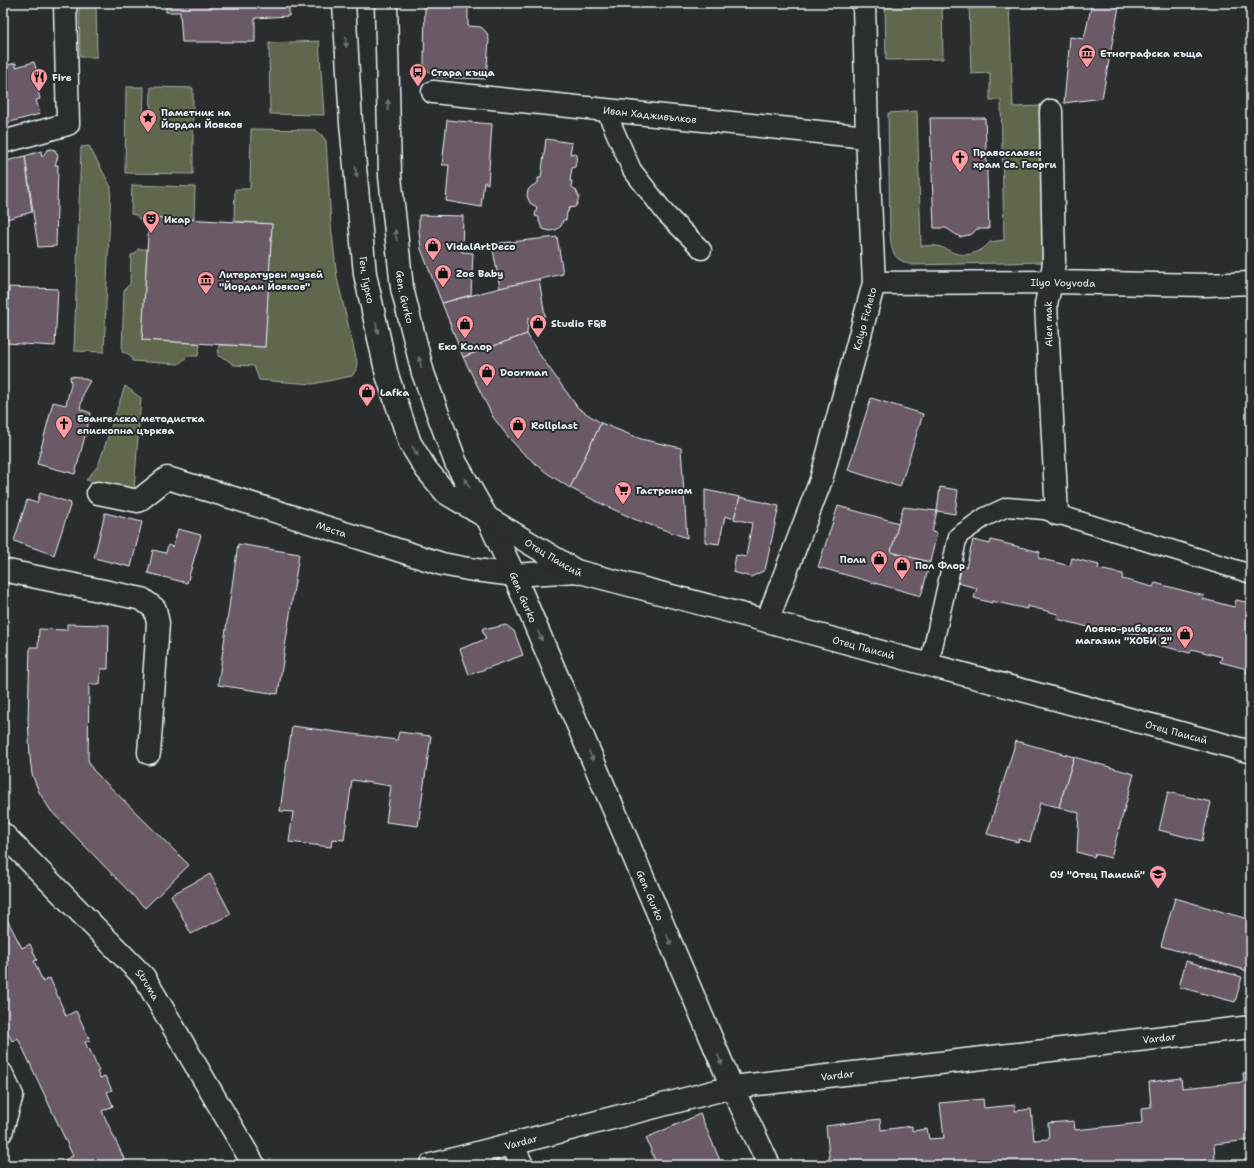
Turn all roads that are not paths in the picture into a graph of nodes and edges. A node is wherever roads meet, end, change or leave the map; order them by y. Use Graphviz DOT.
graph roads {
  1 [pos="66,3"];
  2 [pos="344,3"];
  3 [pos="386,3"];
  4 [pos="864,3"];
  5 [pos="434,92"];
  6 [pos="605,109"];
  7 [pos="1051,111"];
  8 [pos="867,137"];
  9 [pos="3,142"];
  10 [pos="702,250"];
  11 [pos="1051,282"];
  12 [pos="874,283"];
  13 [pos="1251,283"];
  14 [pos="98,494"];
  15 [pos="1057,514"];
  16 [pos="487,517"];
  17 [pos="3,570"];
  18 [pos="576,571"];
  19 [pos="1251,574"];
  20 [pos="514,575"];
  21 [pos="767,621"];
  22 [pos="929,665"];
  23 [pos="1251,752"];
  24 [pos="149,753"];
  25 [pos="3,834"];
  26 [pos="1251,1027"];
  27 [pos="3,1072"];
  28 [pos="732,1087"];
  29 [pos="3,1132"];
  30 [pos="512,1144"];
  31 [pos="254,1165"];
  32 [pos="431,1165"];
  33 [pos="522,1165"];
  34 [pos="769,1165"];
  1 -- 9 [label="street"];
  2 -- 16 [label="street, Ген. Гурко, one-way"];
  16 -- 3 [label="street, Gen. Gurko, one-way"];
  4 -- 8 [label="street, Kolyo Ficheto"];
  5 -- 6 [label="street, Иван Хадживълков"];
  6 -- 8 [label="street, Иван Хадживълков"];
  6 -- 10 [label="lane"];
  7 -- 11 [label="street, Alen mak"];
  8 -- 12 [label="street, Kolyo Ficheto"];
  11 -- 12 [label="street, Ilyo Voyvoda"];
  11 -- 13 [label="street, Ilyo Voyvoda"];
  11 -- 15 [label="street, Alen mak"];
  12 -- 21 [label="street, Kolyo Ficheto"];
  14 -- 20 [label="street, Места"];
  15 -- 19 [label="lane"];
  15 -- 22 [label="lane"];
  16 -- 18 [label="street, Отец Паисий"];
  16 -- 20 [label="street, Gen. Gurko"];
  17 -- 24 [label="street"];
  18 -- 20 [label="street, Места"];
  18 -- 21 [label="street, Отец Паисий"];
  20 -- 28 [label="street, Gen. Gurko, one-way"];
  21 -- 22 [label="street, Отец Паисий"];
  22 -- 23 [label="street, Отец Паисий"];
  25 -- 31 [label="street, Struma"];
  26 -- 28 [label="street, Vardar"];
  27 -- 29 [label="lane"];
  28 -- 30 [label="street, Vardar"];
  28 -- 34 [label="street, Gen. Gurko"];
  30 -- 32 [label="street, Vardar"];
  30 -- 33 [label="street"];
}
